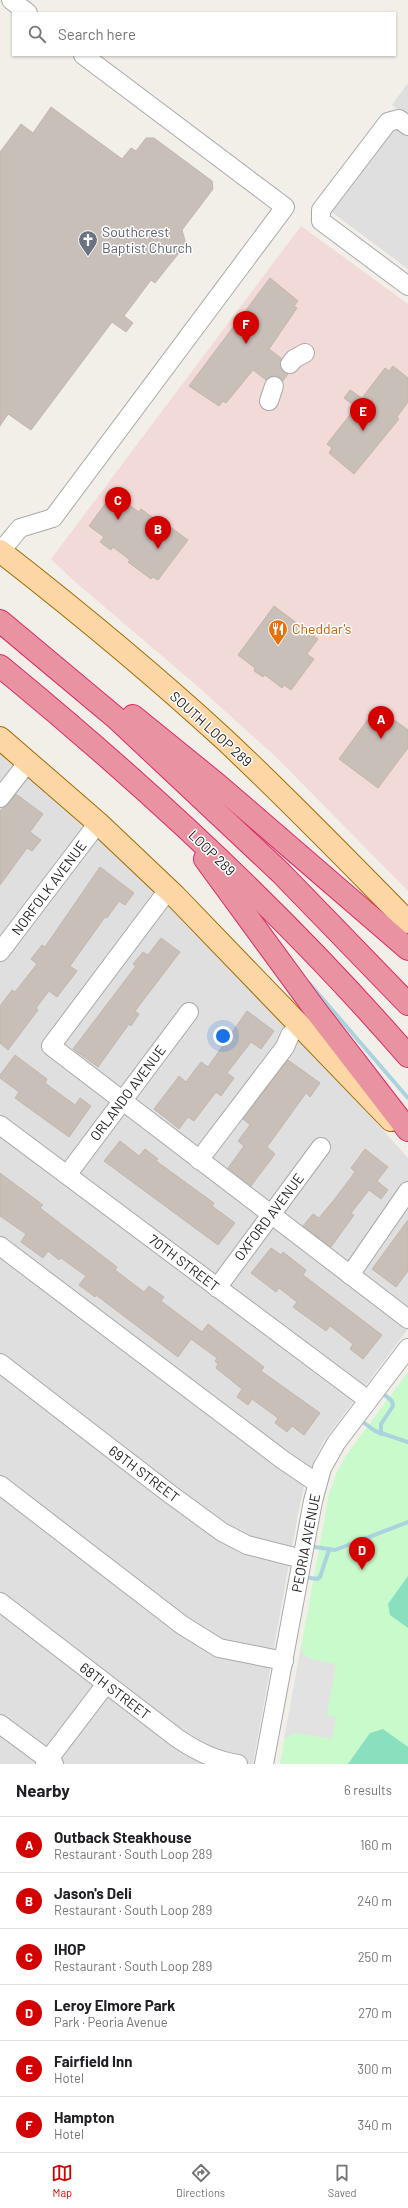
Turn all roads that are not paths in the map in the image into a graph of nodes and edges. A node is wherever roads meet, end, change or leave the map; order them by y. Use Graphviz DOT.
graph roads {
  1 [pos="11,0"];
  2 [pos="27,12"];
  3 [pos="84,56"];
  4 [pos="408,126"];
  5 [pos="408,286"];
  6 [pos="305,353"];
  7 [pos="290,364"];
  8 [pos="0,551"];
  9 [pos="0,621"];
  10 [pos="0,666"];
  11 [pos="62,673"];
  12 [pos="0,738"];
  13 [pos="28,762"];
  14 [pos="0,798"];
  15 [pos="98,823"];
  16 [pos="184,826"];
  17 [pos="168,890"];
  18 [pos="408,922"];
  19 [pos="408,949"];
  20 [pos="0,952"];
  21 [pos="408,1004"];
  22 [pos="189,1012"];
  23 [pos="299,1026"];
  24 [pos="408,1056"];
  25 [pos="121,1101"];
  26 [pos="0,1125"];
  27 [pos="408,1130"];
  28 [pos="408,1136"];
  29 [pos="321,1147"];
  30 [pos="199,1160"];
  31 [pos="67,1175"];
  32 [pos="408,1191"];
  33 [pos="271,1216"];
  34 [pos="0,1246"];
  35 [pos="350,1275"];
  36 [pos="217,1288"];
  37 [pos="408,1319"];
  38 [pos="408,1348"];
  39 [pos="0,1363"];
  40 [pos="368,1400"];
  41 [pos="318,1483"];
  42 [pos="0,1485"];
  43 [pos="302,1559"];
  44 [pos="0,1602"];
  45 [pos="284,1661"];
  46 [pos="106,1684"];
  47 [pos="0,1724"];
  48 [pos="49,1762"];
  49 [pos="238,1764"];
  50 [pos="264,1764"];
  1 -- 2 [label="street"];
  3 -- 8 [label="street"];
  4 -- 5 [label="street"];
  6 -- 7 [label="street"];
  8 -- 18 [label="main road, SOUTH LOOP 289"];
  9 -- 11 [label="highway"];
  10 -- 16 [label="highway, LOOP 289"];
  11 -- 19 [label="highway"];
  11 -- 21 [label="highway"];
  12 -- 13 [label="main road"];
  13 -- 14 [label="street"];
  13 -- 15 [label="main road"];
  15 -- 17 [label="main road"];
  15 -- 20 [label="street, NORFOLK AVENUE"];
  16 -- 24 [label="highway, LOOP 289"];
  16 -- 27 [label="highway"];
  17 -- 23 [label="main road"];
  17 -- 25 [label="street"];
  22 -- 25 [label="street, ORLANDO AVENUE"];
  23 -- 28 [label="main road"];
  23 -- 30 [label="street"];
  25 -- 30 [label="street"];
  25 -- 31 [label="street, ORLANDO AVENUE"];
  26 -- 31 [label="street, 70TH STREET"];
  29 -- 33 [label="street, OXFORD AVENUE"];
  30 -- 33 [label="street"];
  31 -- 36 [label="street, 70TH STREET"];
  32 -- 35 [label="street"];
  33 -- 35 [label="street"];
  33 -- 36 [label="street, OXFORD AVENUE"];
  34 -- 41 [label="street"];
  35 -- 37 [label="street"];
  36 -- 40 [label="street, 70TH STREET"];
  38 -- 40 [label="street, PEORIA AVENUE"];
  39 -- 43 [label="street, 69TH STREET"];
  40 -- 41 [label="street, PEORIA AVENUE"];
  41 -- 43 [label="street, PEORIA AVENUE"];
  42 -- 45 [label="street"];
  43 -- 45 [label="street, PEORIA AVENUE"];
  44 -- 46 [label="street, 68TH STREET"];
  45 -- 50 [label="street, PEORIA AVENUE"];
  46 -- 48 [label="street"];
  46 -- 49 [label="street, 68TH STREET"];
  47 -- 48 [label="street"];
}
